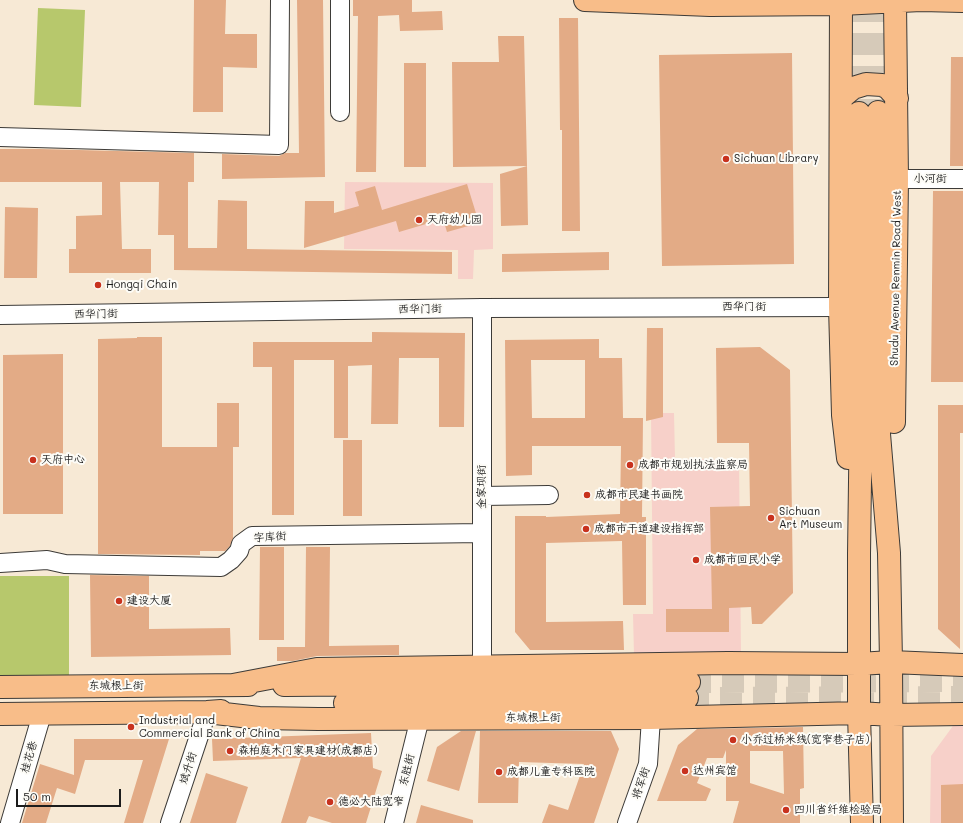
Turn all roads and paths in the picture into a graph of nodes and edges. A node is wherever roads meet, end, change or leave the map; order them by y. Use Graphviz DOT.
graph roads {
  1 [pos="280,0"];
  2 [pos="340,0"];
  3 [pos="585,0"];
  4 [pos="895,1"];
  5 [pos="963,1"];
  6 [pos="841,2"];
  7 [pos="841,98"];
  8 [pos="897,98"];
  9 [pos="340,112"];
  10 [pos="0,137"];
  11 [pos="897,179"];
  12 [pos="963,179"];
  13 [pos="840,307"];
  14 [pos="482,308"];
  15 [pos="0,315"];
  16 [pos="550,495"];
  17 [pos="482,496"];
  18 [pos="482,533"];
  19 [pos="889,553"];
  20 [pos="858,554"];
  21 [pos="0,563"];
  22 [pos="891,662"];
  23 [pos="859,664"];
  24 [pos="963,665"];
  25 [pos="482,666"];
  26 [pos="233,685"];
  27 [pos="0,687"];
  28 [pos="207,712"];
  29 [pos="859,713"];
  30 [pos="0,714"];
  31 [pos="42,714"];
  32 [pos="963,714"];
  33 [pos="891,715"];
  34 [pos="420,718"];
  35 [pos="651,718"];
  36 [pos="10,823"];
  37 [pos="170,823"];
  38 [pos="394,823"];
  39 [pos="627,823"];
  40 [pos="862,823"];
  41 [pos="892,823"];
  1 -- 10 [label="street"];
  2 -- 9 [label="street"];
  3 -- 6 [label="main road"];
  4 -- 5 [label="main road"];
  4 -- 6 [label="main road"];
  4 -- 8 [label="main road, Shudu Avenue Renmin Road West"];
  6 -- 7 [label="main road, Shudu Avenue Renmin Road West"];
  7 -- 8 [label="main road"];
  7 -- 13 [label="main road, Shudu Avenue Renmin Road West"];
  8 -- 11 [label="main road, Shudu Avenue Renmin Road West"];
  11 -- 12 [label="street, 小河街"];
  11 -- 19 [label="main road, Shudu Avenue Renmin Road West"];
  13 -- 14 [label="street, 西华门街"];
  13 -- 20 [label="main road, Shudu Avenue Renmin Road West"];
  14 -- 15 [label="street, 西华门街"];
  14 -- 17 [label="street, 金家坝街"];
  16 -- 17 [label="street"];
  17 -- 18 [label="street, 金家坝街"];
  18 -- 21 [label="street, 字库街"];
  18 -- 25 [label="street, 金家坝街"];
  19 -- 20 [label="main road, Shudu Avenue Renmin Road West"];
  19 -- 22 [label="main road, Shudu Avenue Renmin Road West"];
  20 -- 23 [label="main road, Shudu Avenue Renmin Road West"];
  22 -- 23 [label="main road, 东城根上街"];
  22 -- 24 [label="main road, 东城根上街"];
  22 -- 33 [label="main road, Shudu Avenue Renmin Road West"];
  23 -- 25 [label="main road, 东城根上街"];
  23 -- 29 [label="main road, Shudu Avenue Renmin Road West"];
  25 -- 26 [label="main road, 东城根上街"];
  26 -- 27 [label="main road, 东城根上街"];
  26 -- 28 [label="main road, 东城根上街"];
  28 -- 31 [label="main road, 东城根上街"];
  28 -- 34 [label="main road, 东城根上街"];
  28 -- 37 [label="street, 斌升街"];
  29 -- 33 [label="main road, 东城根上街"];
  29 -- 35 [label="main road, 东城根上街"];
  29 -- 40 [label="main road, Shudu Avenue Renmin Road West"];
  30 -- 31 [label="main road, 东城根上街"];
  31 -- 36 [label="street, 桂花巷"];
  32 -- 33 [label="main road, 东城根上街"];
  33 -- 41 [label="main road, Shudu Avenue Renmin Road West"];
  34 -- 35 [label="main road, 东城根上街"];
  34 -- 38 [label="street, 东胜街"];
  35 -- 39 [label="street, 将军街"];
}
